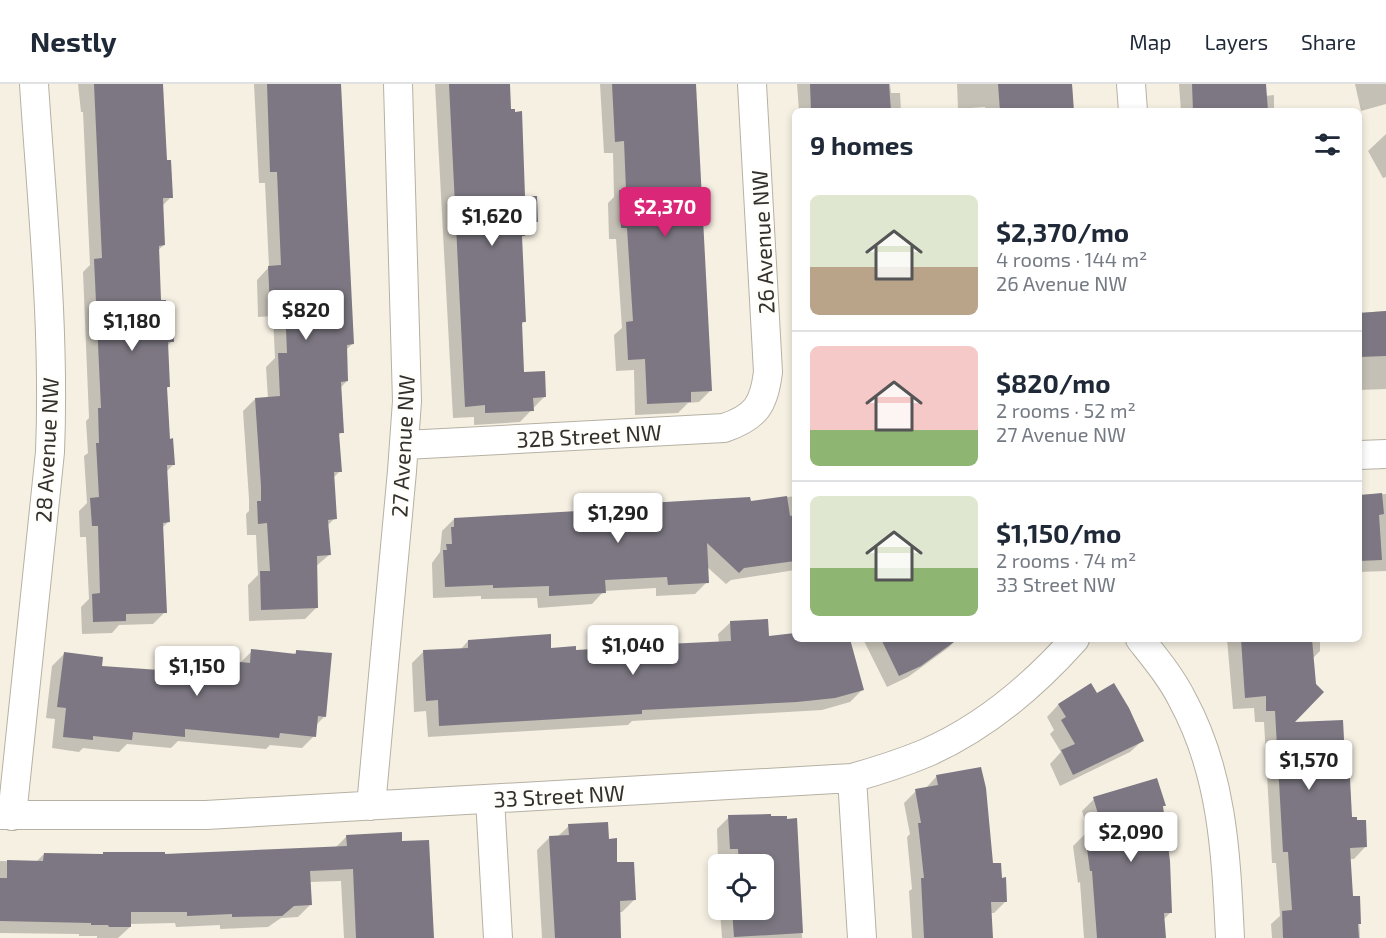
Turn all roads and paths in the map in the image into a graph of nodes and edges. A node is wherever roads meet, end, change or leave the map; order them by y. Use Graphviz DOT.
graph roads {
  1 [pos="34,84"];
  2 [pos="398,84"];
  3 [pos="752,84"];
  4 [pos="1131,84"];
  5 [pos="1133,108"];
  6 [pos="763,400"];
  7 [pos="405,445"];
  8 [pos="1386,454"];
  9 [pos="1362,455"];
  10 [pos="1072,642"];
  11 [pos="1142,642"];
  12 [pos="852,778"];
  13 [pos="490,799"];
  14 [pos="371,806"];
  15 [pos="6,815"];
  16 [pos="498,938"];
  17 [pos="862,938"];
  18 [pos="1230,938"];
  1 -- 15 [label="street, 28 Avenue NW"];
  2 -- 7 [label="street, 27 Avenue NW"];
  3 -- 6 [label="street, 26 Avenue NW"];
  4 -- 5 [label="street"];
  6 -- 7 [label="street, 32B Street NW"];
  7 -- 14 [label="street, 27 Avenue NW"];
  8 -- 9 [label="street"];
  10 -- 12 [label="street, 33 Street NW"];
  11 -- 18 [label="street"];
  12 -- 13 [label="street, 33 Street NW"];
  12 -- 17 [label="street"];
  13 -- 14 [label="street, 33 Street NW"];
  13 -- 16 [label="street"];
  14 -- 15 [label="street, 33 Street NW"];
}
